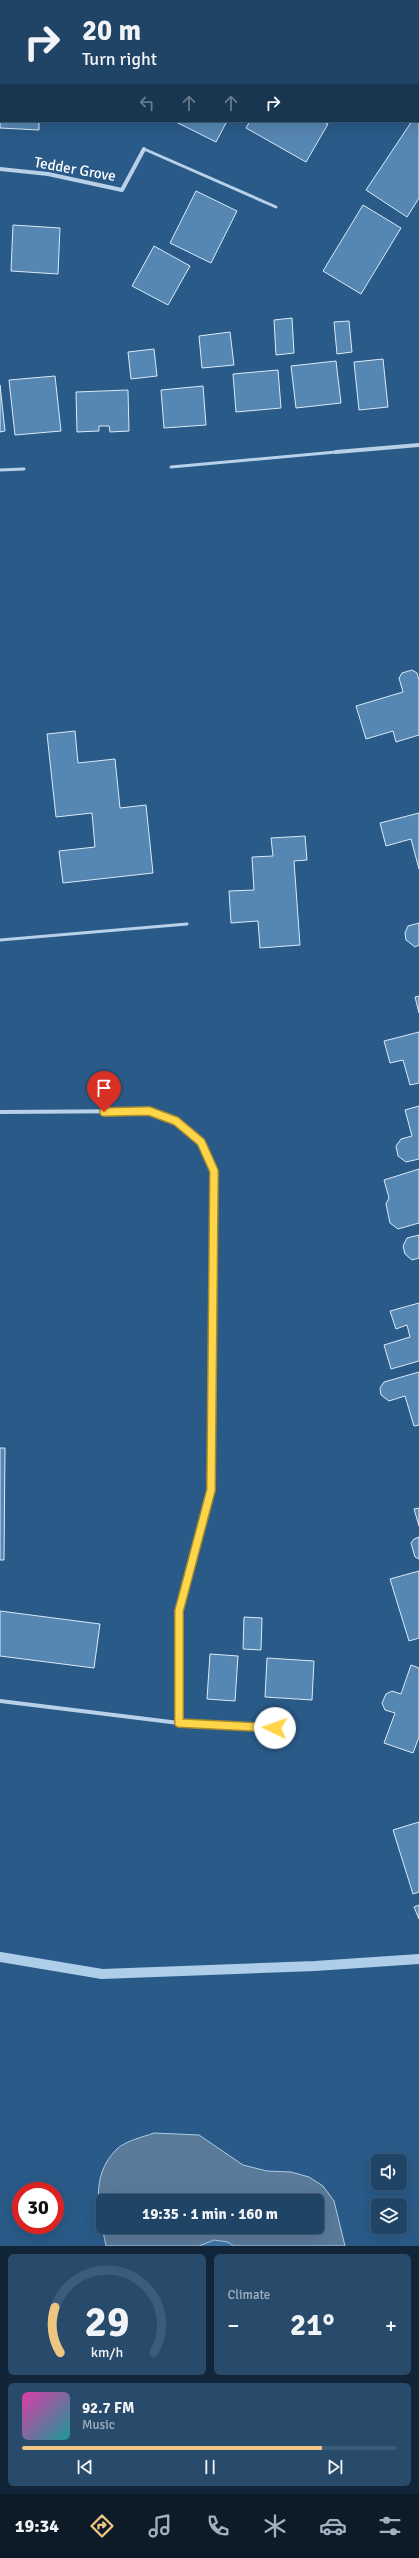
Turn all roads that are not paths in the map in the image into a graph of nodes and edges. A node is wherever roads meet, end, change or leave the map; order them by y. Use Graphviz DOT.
graph roads {
  1 [pos="144,149"];
  2 [pos="0,169"];
  3 [pos="276,207"];
  4 [pos="419,445"];
  5 [pos="336,452"];
  6 [pos="172,467"];
  7 [pos="24,469"];
  8 [pos="0,470"];
  9 [pos="187,924"];
  10 [pos="0,940"];
  11 [pos="0,1112"];
  12 [pos="0,1702"];
  13 [pos="179,1723"];
  14 [pos="290,1729"];
  1 -- 2 [label="street, Tedder Grove"];
  1 -- 3 [label="lane"];
  4 -- 5 [label="street"];
  5 -- 6 [label="lane"];
  7 -- 8 [label="lane"];
  9 -- 10 [label="lane"];
  11 -- 13 [label="street"];
  12 -- 13 [label="street"];
  13 -- 14 [label="street"];
}
